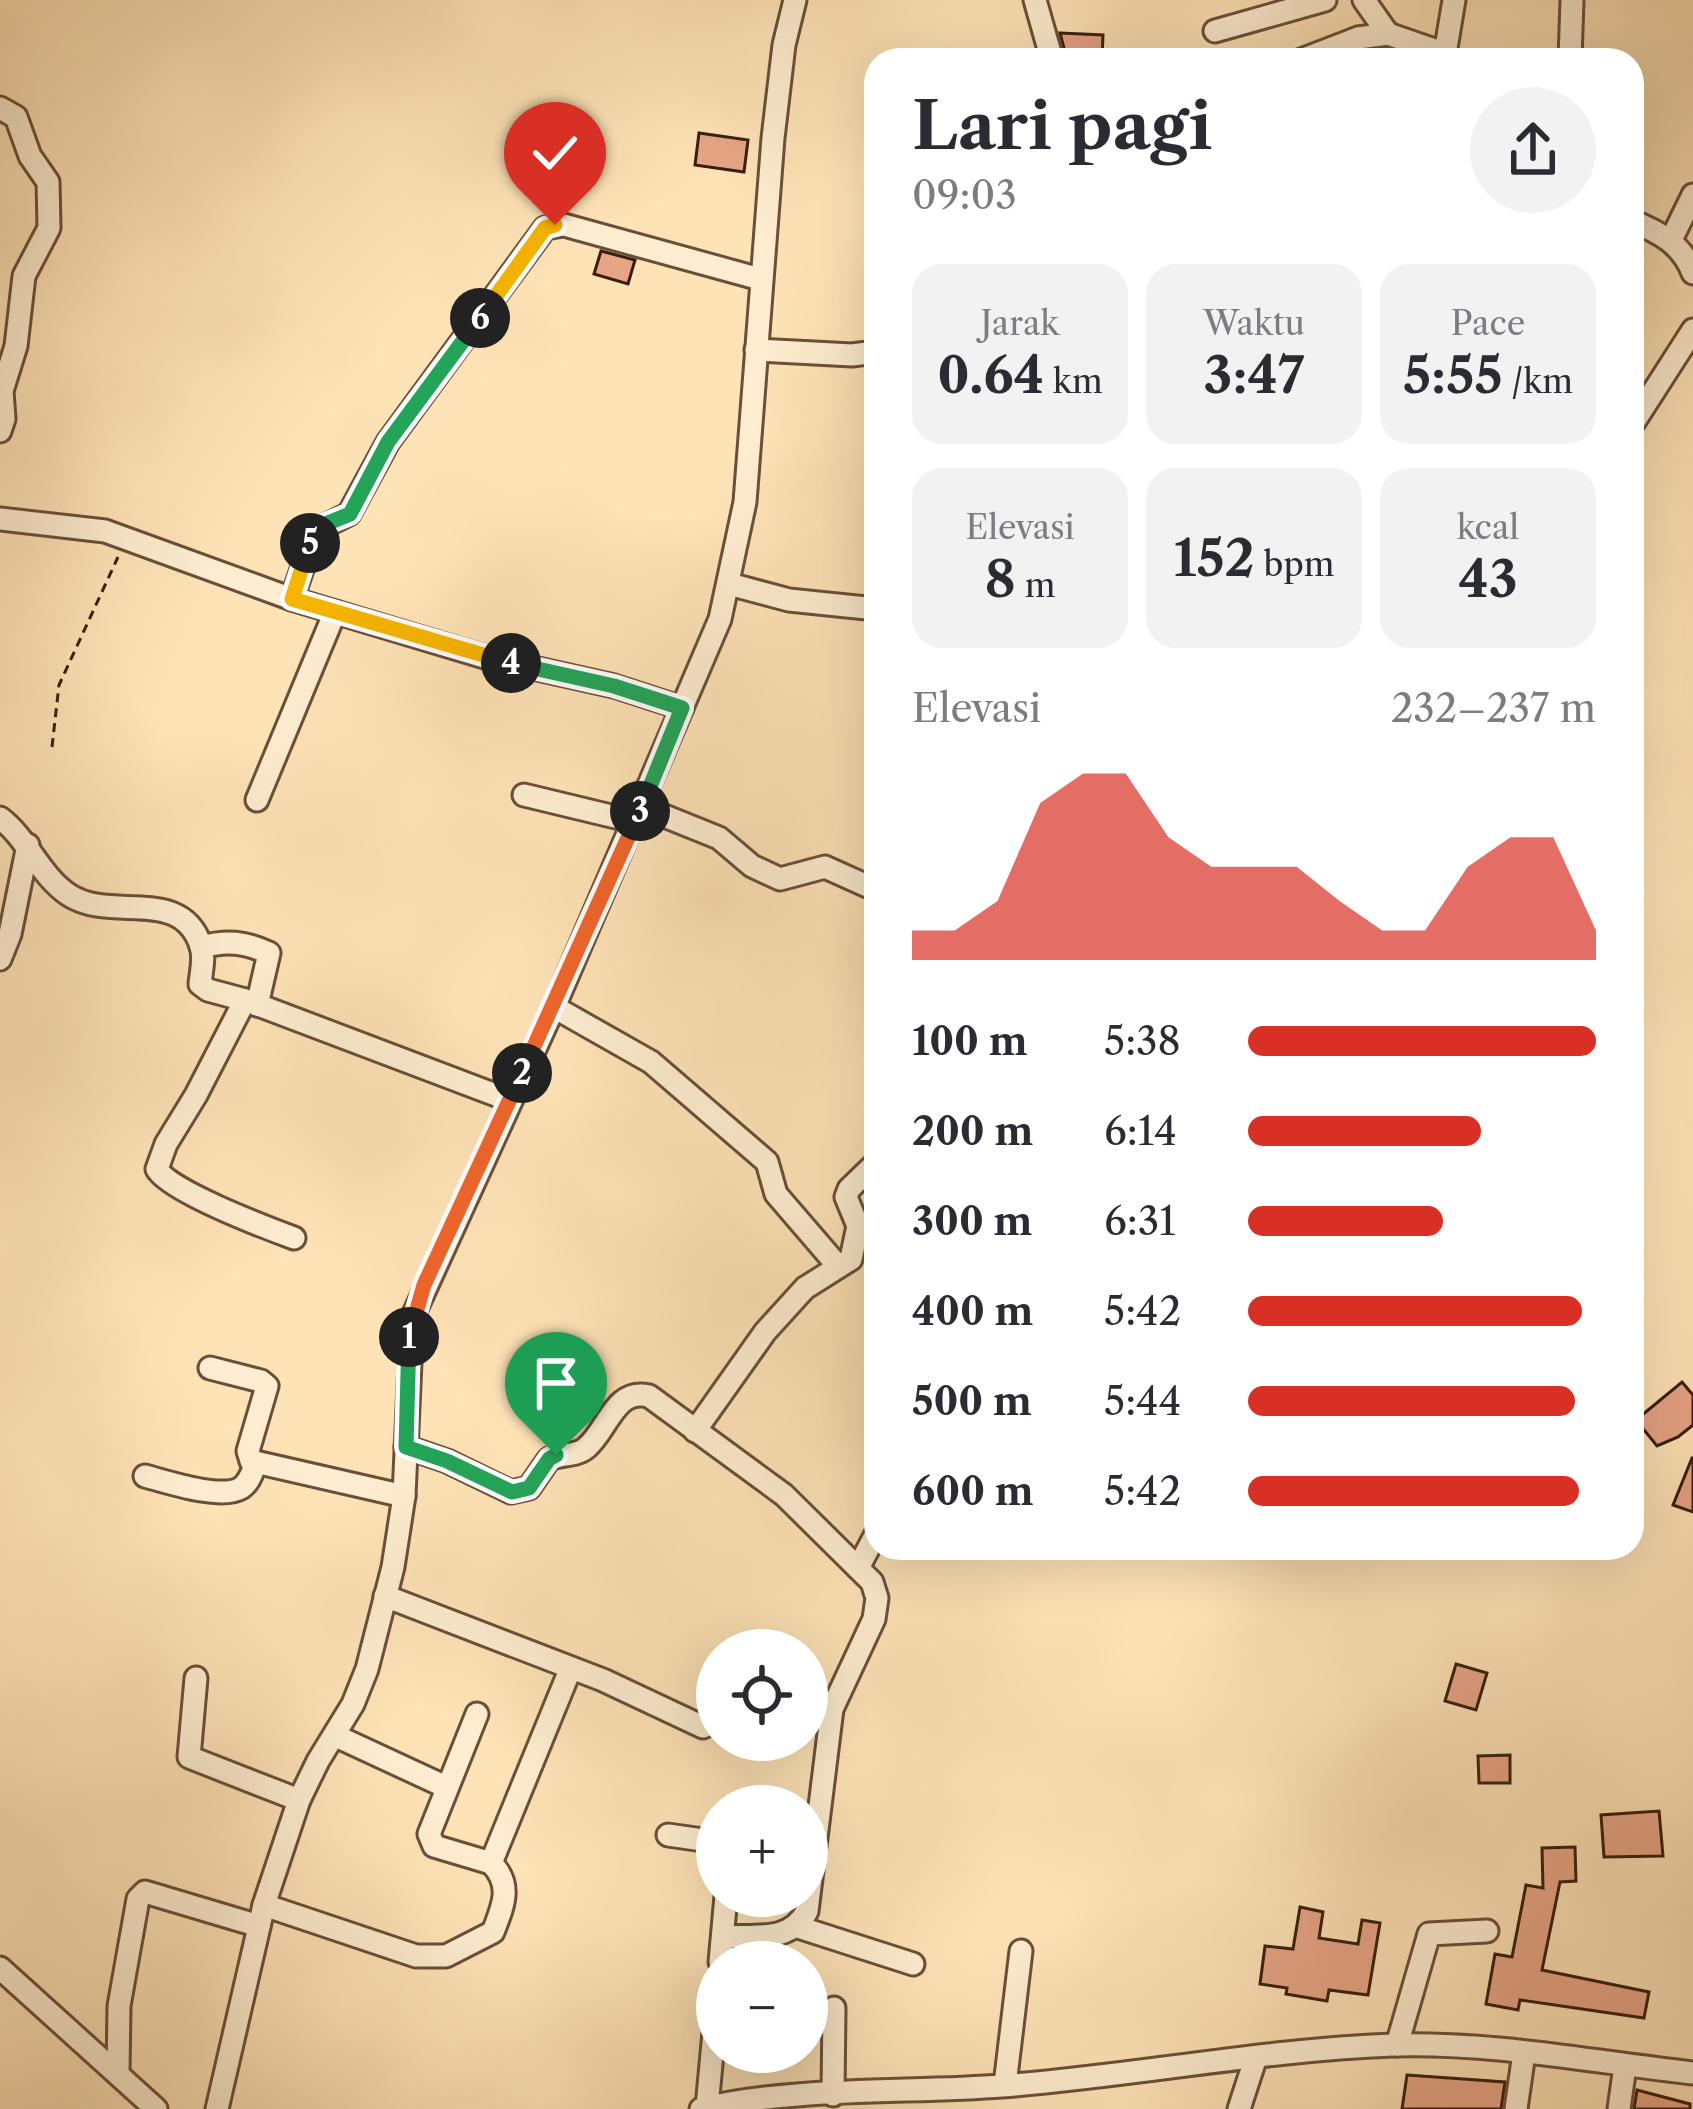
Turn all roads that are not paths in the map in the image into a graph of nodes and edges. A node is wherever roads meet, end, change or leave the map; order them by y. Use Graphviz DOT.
graph roads {
  1 [pos="794,0"];
  2 [pos="1035,0"];
  3 [pos="1325,0"];
  4 [pos="1364,0"];
  5 [pos="1454,0"];
  6 [pos="1572,0"];
  7 [pos="1215,32"];
  8 [pos="1388,34"];
  9 [pos="1049,48"];
  10 [pos="1332,48"];
  11 [pos="1421,48"];
  12 [pos="1445,48"];
  13 [pos="1570,48"];
  14 [pos="0,108"];
  15 [pos="1693,195"];
  16 [pos="1644,227"];
  17 [pos="1671,240"];
  18 [pos="1693,273"];
  19 [pos="760,279"];
  20 [pos="1693,330"];
  21 [pos="756,350"];
  22 [pos="864,354"];
  23 [pos="1644,406"];
  24 [pos="0,431"];
  25 [pos="0,519"];
  26 [pos="729,584"];
  27 [pos="292,599"];
  28 [pos="864,608"];
  29 [pos="335,612"];
  30 [pos="682,708"];
  31 [pos="524,795"];
  32 [pos="256,800"];
  33 [pos="639,814"];
  34 [pos="0,818"];
  35 [pos="28,845"];
  36 [pos="864,885"];
  37 [pos="201,946"];
  38 [pos="0,959"];
  39 [pos="251,1003"];
  40 [pos="554,1007"];
  41 [pos="509,1100"];
  42 [pos="864,1175"];
  43 [pos="294,1238"];
  44 [pos="838,1267"];
  45 [pos="210,1368"];
  46 [pos="695,1431"];
  47 [pos="406,1447"];
  48 [pos="256,1463"];
  49 [pos="145,1476"];
  50 [pos="404,1496"];
  51 [pos="864,1557"];
  52 [pos="858,1568"];
  53 [pos="385,1596"];
  54 [pos="570,1670"];
  55 [pos="196,1678"];
  56 [pos="477,1714"];
  57 [pos="696,1724"];
  58 [pos="336,1736"];
  59 [pos="821,1785"];
  60 [pos="446,1787"];
  61 [pos="299,1800"];
  62 [pos="668,1835"];
  63 [pos="696,1839"];
  64 [pos="491,1863"];
  65 [pos="262,1916"];
  66 [pos="724,1917"];
  67 [pos="804,1917"];
  68 [pos="798,1928"];
  69 [pos="1487,1930"];
  70 [pos="723,1937"];
  71 [pos="723,1941"];
  72 [pos="1021,1951"];
  73 [pos="913,1964"];
  74 [pos="0,1968"];
  75 [pos="834,2008"];
  76 [pos="1397,2045"];
  77 [pos="1524,2053"];
  78 [pos="1256,2057"];
  79 [pos="1625,2066"];
  80 [pos="118,2072"];
  81 [pos="708,2073"];
  82 [pos="1693,2073"];
  83 [pos="1005,2086"];
  84 [pos="819,2100"];
  85 [pos="704,2108"];
  86 [pos="158,2109"];
  87 [pos="217,2109"];
  88 [pos="1239,2109"];
  89 [pos="1516,2109"];
  90 [pos="1619,2109"];
  1 -- 19 [label="street"];
  2 -- 9 [label="street"];
  3 -- 7 [label="street"];
  4 -- 8 [label="street"];
  5 -- 12 [label="street"];
  6 -- 13 [label="street"];
  8 -- 10 [label="street"];
  8 -- 11 [label="street"];
  14 -- 24 [label="street"];
  15 -- 17 [label="street"];
  16 -- 17 [label="street"];
  17 -- 18 [label="street"];
  19 -- 21 [label="street"];
  19 -- 27 [label="street"];
  20 -- 23 [label="street"];
  21 -- 22 [label="street"];
  21 -- 26 [label="street"];
  25 -- 27 [label="street"];
  26 -- 28 [label="street"];
  26 -- 30 [label="street"];
  27 -- 29 [label="street"];
  29 -- 30 [label="street"];
  29 -- 32 [label="street"];
  30 -- 33 [label="street"];
  31 -- 33 [label="street"];
  33 -- 36 [label="street"];
  33 -- 40 [label="street"];
  34 -- 35 [label="street"];
  35 -- 37 [label="street"];
  35 -- 38 [label="street"];
  37 -- 39 [label="street"];
  37 -- 39 [label="street"];
  39 -- 41 [label="street"];
  39 -- 43 [label="street"];
  40 -- 41 [label="street"];
  40 -- 44 [label="street"];
  41 -- 47 [label="street"];
  42 -- 44 [label="street"];
  44 -- 46 [label="street"];
  45 -- 48 [label="street"];
  46 -- 47 [label="street"];
  46 -- 52 [label="street"];
  47 -- 50 [label="street"];
  48 -- 49 [label="street"];
  48 -- 50 [label="street"];
  50 -- 53 [label="street"];
  51 -- 52 [label="street"];
  52 -- 59 [label="street"];
  53 -- 54 [label="street"];
  53 -- 58 [label="street"];
  54 -- 57 [label="street"];
  54 -- 64 [label="street"];
  55 -- 61 [label="street"];
  56 -- 60 [label="street"];
  58 -- 60 [label="street"];
  58 -- 61 [label="street"];
  60 -- 64 [label="street"];
  61 -- 65 [label="street"];
  62 -- 63 [label="street"];
  64 -- 65 [label="street"];
  65 -- 80 [label="street"];
  65 -- 87 [label="street"];
  66 -- 70 [label="street"];
  67 -- 68 [label="street"];
  68 -- 70 [label="street"];
  68 -- 73 [label="street"];
  69 -- 76 [label="street"];
  70 -- 71 [label="street"];
  72 -- 83 [label="street"];
  74 -- 80 [label="street"];
  75 -- 84 [label="street"];
  76 -- 77 [label="street"];
  76 -- 78 [label="street"];
  77 -- 79 [label="street"];
  77 -- 89 [label="street"];
  78 -- 83 [label="street"];
  78 -- 88 [label="street"];
  79 -- 82 [label="street"];
  79 -- 90 [label="street"];
  80 -- 86 [label="street"];
  81 -- 85 [label="street"];
  83 -- 84 [label="street"];
  84 -- 85 [label="street"];
}
